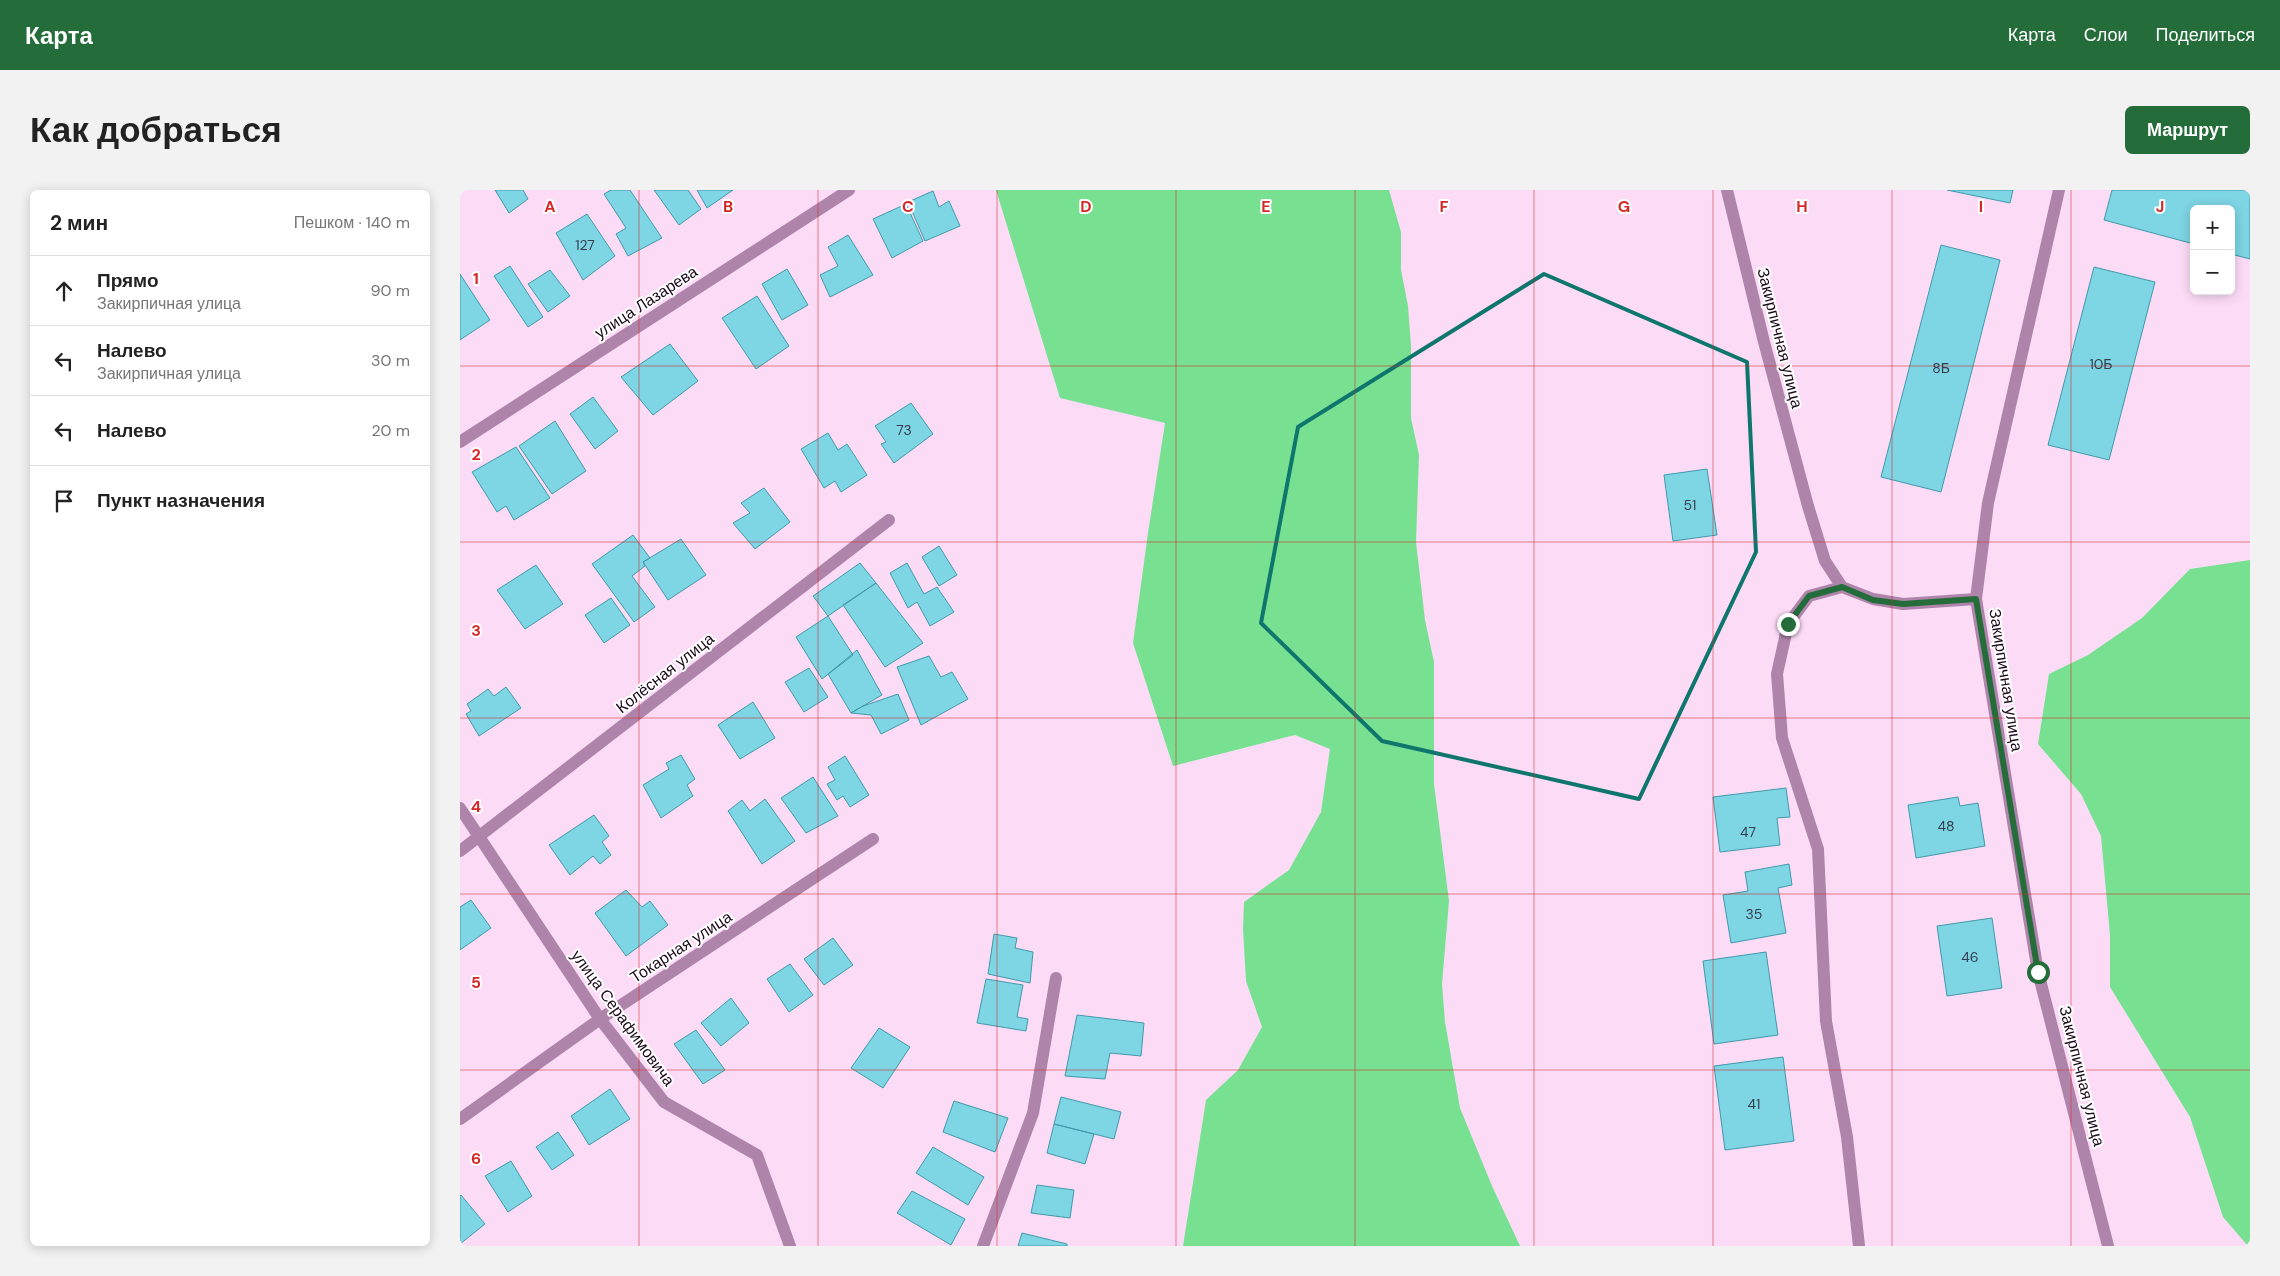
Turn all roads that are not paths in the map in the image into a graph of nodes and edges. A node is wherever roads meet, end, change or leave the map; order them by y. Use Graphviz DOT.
graph roads {
  1 [pos="850,190"];
  2 [pos="1727,190"];
  3 [pos="2058,190"];
  4 [pos="460,442"];
  5 [pos="889,520"];
  6 [pos="1842,587"];
  7 [pos="1976,599"];
  8 [pos="460,808"];
  9 [pos="479,838"];
  10 [pos="873,839"];
  11 [pos="460,851"];
  12 [pos="1056,978"];
  13 [pos="600,1020"];
  14 [pos="460,1120"];
  15 [pos="790,1246"];
  16 [pos="983,1246"];
  17 [pos="1859,1246"];
  18 [pos="2108,1246"];
  1 -- 4 [label="street, улица Лазарева"];
  2 -- 6 [label="street, Закирпичная улица"];
  3 -- 7 [label="street"];
  5 -- 9 [label="street, Колёсная улица"];
  6 -- 7 [label="street, Закирпичная улица"];
  6 -- 17 [label="street"];
  7 -- 18 [label="street, Закирпичная улица"];
  8 -- 9 [label="street, улица Серафимовича"];
  9 -- 11 [label="street, Колёсная улица"];
  9 -- 13 [label="street, улица Серафимовича"];
  10 -- 13 [label="street, Токарная улица"];
  12 -- 16 [label="street"];
  13 -- 14 [label="street, Токарная улица"];
  13 -- 15 [label="street, улица Серафимовича"];
}
